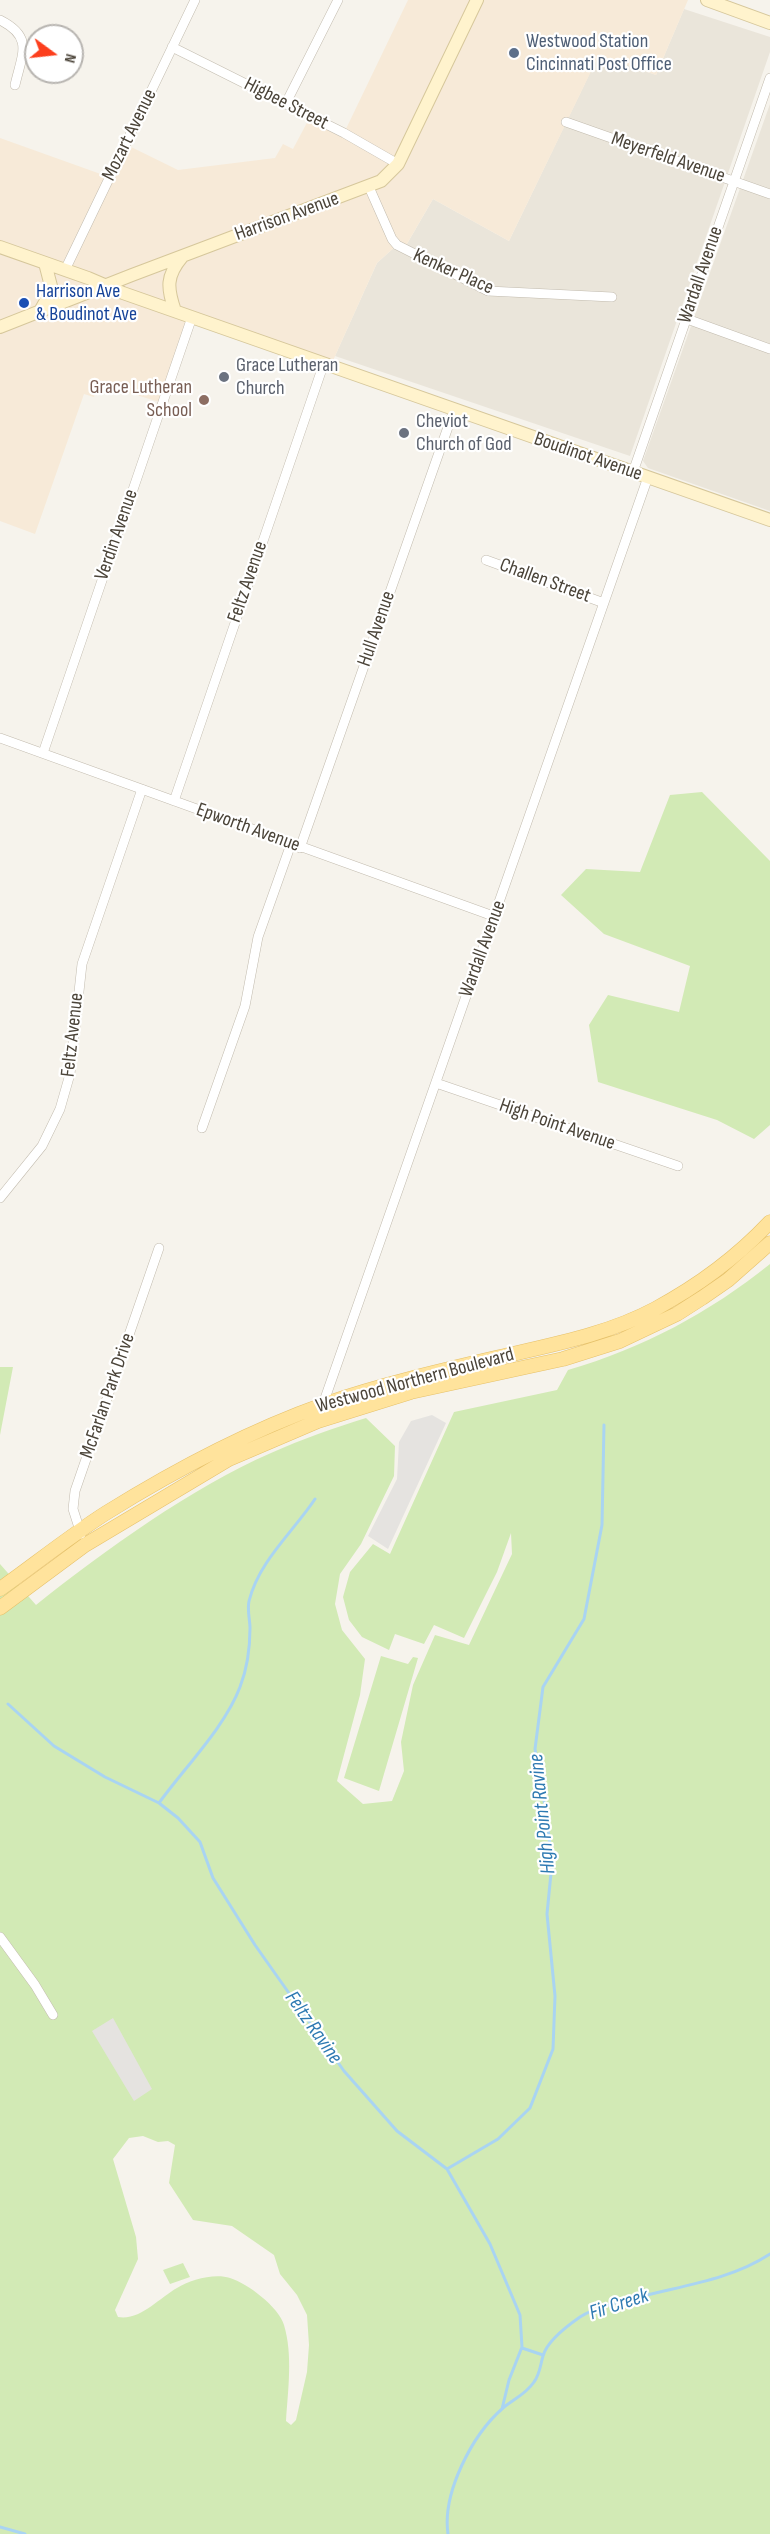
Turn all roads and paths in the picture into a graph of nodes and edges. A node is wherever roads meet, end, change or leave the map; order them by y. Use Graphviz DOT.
graph roads {
  1 [pos="195,0"];
  2 [pos="338,0"];
  3 [pos="707,0"];
  4 [pos="475,1"];
  5 [pos="0,20"];
  6 [pos="770,23"];
  7 [pos="172,47"];
  8 [pos="770,78"];
  9 [pos="15,85"];
  10 [pos="286,103"];
  11 [pos="566,122"];
  12 [pos="398,164"];
  13 [pos="733,181"];
  14 [pos="369,187"];
  15 [pos="770,194"];
  16 [pos="0,248"];
  17 [pos="183,256"];
  18 [pos="45,263"];
  19 [pos="65,270"];
  20 [pos="105,286"];
  21 [pos="612,297"];
  22 [pos="175,311"];
  23 [pos="39,313"];
  24 [pos="192,317"];
  25 [pos="687,319"];
  26 [pos="0,327"];
  27 [pos="770,349"];
  28 [pos="324,363"];
  29 [pos="454,410"];
  30 [pos="633,472"];
  31 [pos="648,477"];
  32 [pos="770,520"];
  33 [pos="486,560"];
  34 [pos="604,603"];
  35 [pos="0,738"];
  36 [pos="43,753"];
  37 [pos="142,789"];
  38 [pos="174,801"];
  39 [pos="296,846"];
  40 [pos="496,917"];
  41 [pos="436,1083"];
  42 [pos="202,1128"];
  43 [pos="678,1166"];
  44 [pos="0,1198"];
  45 [pos="770,1222"];
  46 [pos="770,1243"];
  47 [pos="159,1248"];
  48 [pos="323,1405"];
  49 [pos="318,1420"];
  50 [pos="83,1538"];
  51 [pos="0,1589"];
  52 [pos="0,1608"];
  53 [pos="0,1937"];
  54 [pos="53,2016"];
  1 -- 7 [label="street, Mozart Avenue"];
  2 -- 10 [label="street"];
  3 -- 6 [label="street"];
  4 -- 12 [label="street, Harrison Avenue"];
  5 -- 9 [label="street"];
  7 -- 10 [label="street, Higbee Street"];
  7 -- 19 [label="street, Mozart Avenue"];
  8 -- 13 [label="street, Wardall Avenue"];
  10 -- 12 [label="street, Higbee Street"];
  11 -- 13 [label="street, Meyerfeld Avenue"];
  12 -- 14 [label="street, Harrison Avenue"];
  13 -- 15 [label="street, Meyerfeld Avenue"];
  13 -- 25 [label="street, Wardall Avenue"];
  14 -- 17 [label="street, Harrison Avenue"];
  14 -- 21 [label="street, Kenker Place"];
  16 -- 18 [label="street, Boudinot Avenue"];
  17 -- 20 [label="street, Harrison Avenue"];
  17 -- 22 [label="street"];
  18 -- 19 [label="street, Boudinot Avenue"];
  18 -- 23 [label="street"];
  19 -- 20 [label="street, Boudinot Avenue"];
  20 -- 22 [label="street, Boudinot Avenue"];
  20 -- 23 [label="street, Harrison Avenue"];
  22 -- 24 [label="street, Boudinot Avenue"];
  23 -- 26 [label="street, Harrison Avenue"];
  24 -- 28 [label="street, Boudinot Avenue"];
  24 -- 36 [label="street, Verdin Avenue"];
  25 -- 27 [label="street"];
  25 -- 30 [label="street, Wardall Avenue"];
  28 -- 29 [label="street, Boudinot Avenue"];
  28 -- 38 [label="street, Feltz Avenue"];
  29 -- 30 [label="street, Boudinot Avenue"];
  29 -- 39 [label="street, Hull Avenue"];
  30 -- 31 [label="street, Boudinot Avenue"];
  31 -- 32 [label="street, Boudinot Avenue"];
  31 -- 34 [label="street, Wardall Avenue"];
  33 -- 34 [label="street, Challen Street"];
  34 -- 40 [label="street, Wardall Avenue"];
  35 -- 36 [label="street, Epworth Avenue"];
  36 -- 37 [label="street, Epworth Avenue"];
  37 -- 38 [label="street, Epworth Avenue"];
  37 -- 44 [label="street, Feltz Avenue"];
  38 -- 39 [label="street, Epworth Avenue"];
  39 -- 40 [label="street, Epworth Avenue"];
  39 -- 42 [label="street, Hull Avenue"];
  40 -- 41 [label="street, Wardall Avenue"];
  41 -- 43 [label="street, High Point Avenue"];
  41 -- 48 [label="street, Wardall Avenue"];
  45 -- 48 [label="main road, Westwood Northern Boulevard"];
  46 -- 49 [label="main road, Westwood Northern Boulevard"];
  47 -- 50 [label="street, McFarlan Park Drive"];
  48 -- 49 [label="street, Wardall Avenue"];
  48 -- 50 [label="main road, Westwood Northern Boulevard"];
  49 -- 50 [label="main road, Westwood Northern Boulevard"];
  50 -- 51 [label="main road, Westwood Northern Boulevard"];
  50 -- 52 [label="main road, Westwood Northern Boulevard"];
  53 -- 54 [label="street"];
}
